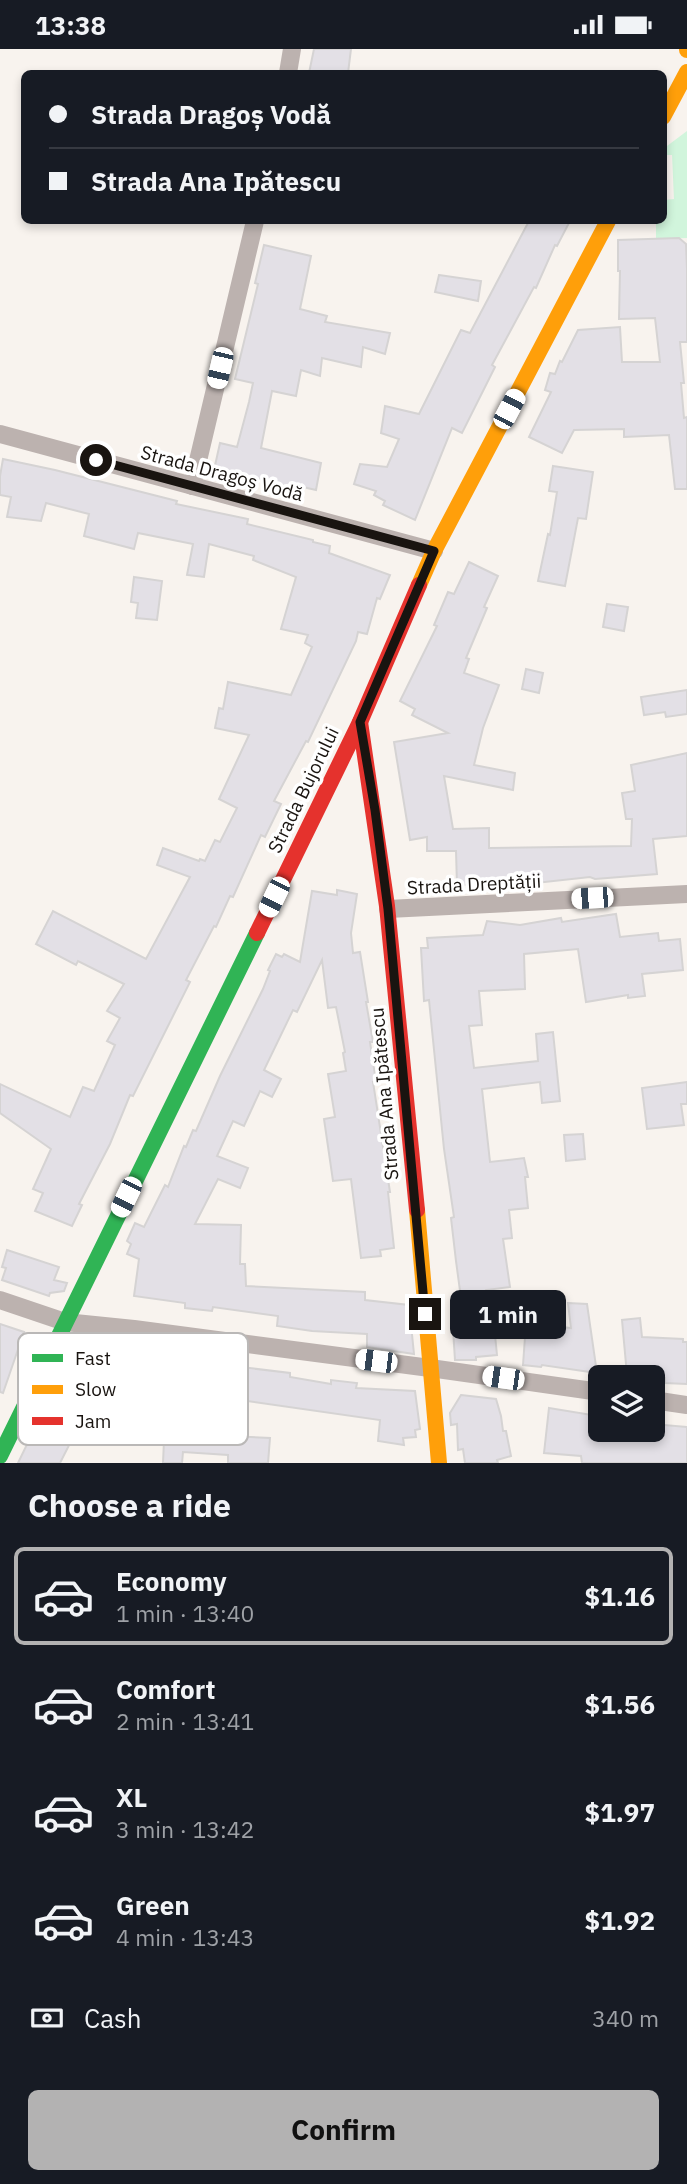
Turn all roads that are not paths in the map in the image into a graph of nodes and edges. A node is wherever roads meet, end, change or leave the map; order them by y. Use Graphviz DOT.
graph roads {
  1 [pos="292,49"];
  2 [pos="288,70"];
  3 [pos="687,72"];
  4 [pos="667,110"];
  5 [pos="254,224"];
  6 [pos="606,224"];
  7 [pos="0,434"];
  8 [pos="192,486"];
  9 [pos="434,551"];
  10 [pos="360,722"];
  11 [pos="687,894"];
  12 [pos="388,909"];
  13 [pos="0,1300"];
  14 [pos="65,1322"];
  15 [pos="60,1333"];
  16 [pos="164,1333"];
  17 [pos="248,1344"];
  18 [pos="430,1368"];
  19 [pos="588,1390"];
  20 [pos="665,1402"];
  21 [pos="687,1405"];
  22 [pos="18,1419"];
  23 [pos="0,1456"];
  24 [pos="439,1463"];
  1 -- 2 [label="street"];
  3 -- 4 [label="street"];
  5 -- 8 [label="street"];
  6 -- 9 [label="street, Strada Bujorului"];
  7 -- 8 [label="street, Strada Dragoș Vodă"];
  8 -- 9 [label="street, Strada Dragoș Vodă"];
  9 -- 10 [label="street, Strada Bujorului"];
  10 -- 12 [label="street, Strada Ana Ipătescu"];
  10 -- 14 [label="street, Strada Bujorului"];
  11 -- 12 [label="street, Strada Dreptății"];
  12 -- 18 [label="street, Strada Ana Ipătescu"];
  13 -- 14 [label="street"];
  14 -- 15 [label="street, Strada Bujorului"];
  14 -- 16 [label="street"];
  17 -- 18 [label="street"];
  18 -- 19 [label="street"];
  18 -- 24 [label="street, Strada Ana Ipătescu"];
  20 -- 21 [label="street"];
  22 -- 23 [label="street, Strada Bujorului"];
}
